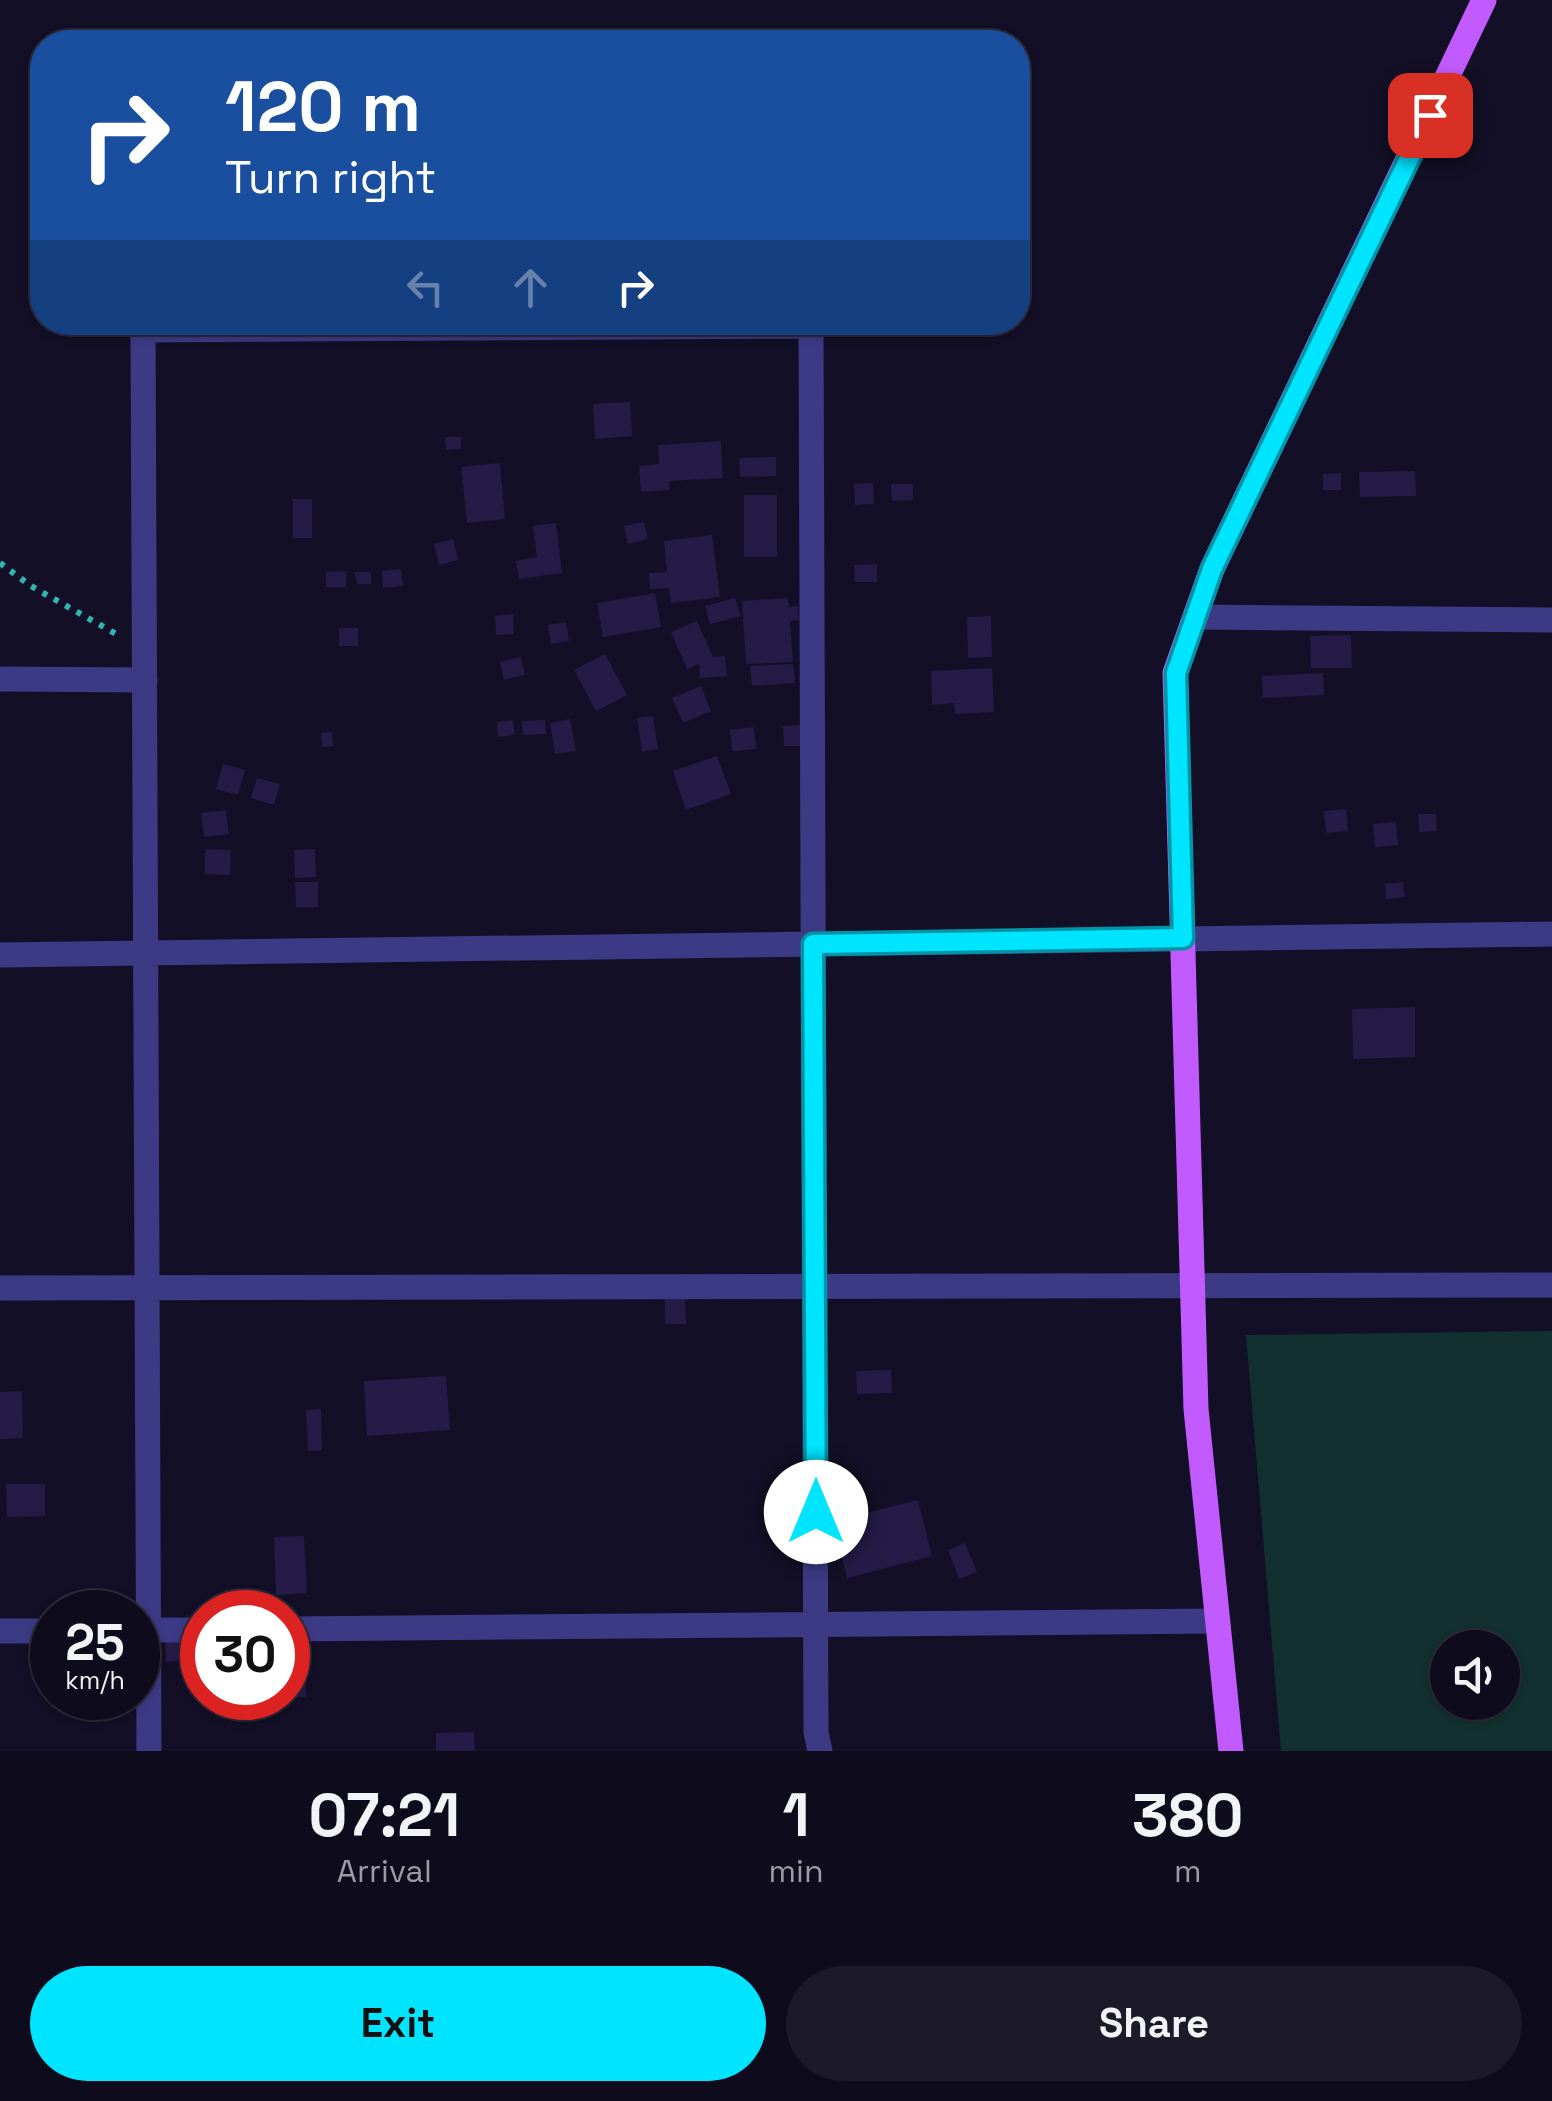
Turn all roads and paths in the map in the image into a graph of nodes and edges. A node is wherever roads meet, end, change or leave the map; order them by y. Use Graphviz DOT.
graph roads {
  1 [pos="1484,0"];
  2 [pos="143,335"];
  3 [pos="811,335"];
  4 [pos="0,564"];
  5 [pos="1195,617"];
  6 [pos="1552,620"];
  7 [pos="145,651"];
  8 [pos="0,679"];
  9 [pos="145,680"];
  10 [pos="1552,934"];
  11 [pos="1183,938"];
  12 [pos="813,944"];
  13 [pos="146,953"];
  14 [pos="0,955"];
  15 [pos="1552,1285"];
  16 [pos="814,1286"];
  17 [pos="1193,1286"];
  18 [pos="0,1288"];
  19 [pos="147,1288"];
  20 [pos="143,1590"];
  21 [pos="1218,1621"];
  22 [pos="816,1624"];
  23 [pos="310,1629"];
  24 [pos="30,1631"];
  25 [pos="0,1632"];
  26 [pos="148,1720"];
  27 [pos="150,1751"];
  28 [pos="820,1751"];
  29 [pos="1231,1751"];
  1 -- 5 [label="main road"];
  2 -- 7 [label="street"];
  3 -- 12 [label="street"];
  4 -- 7 [label="path"];
  5 -- 6 [label="street"];
  5 -- 11 [label="main road"];
  7 -- 9 [label="street"];
  8 -- 9 [label="street"];
  9 -- 13 [label="street"];
  10 -- 11 [label="street"];
  11 -- 12 [label="street"];
  11 -- 17 [label="main road"];
  12 -- 13 [label="street"];
  12 -- 16 [label="street"];
  13 -- 14 [label="street"];
  13 -- 19 [label="street"];
  15 -- 17 [label="street"];
  16 -- 17 [label="street"];
  16 -- 19 [label="street"];
  16 -- 22 [label="street"];
  17 -- 21 [label="main road"];
  18 -- 19 [label="street"];
  19 -- 20 [label="street"];
  21 -- 22 [label="street"];
  21 -- 29 [label="main road"];
  22 -- 23 [label="street"];
  22 -- 28 [label="street"];
  24 -- 25 [label="street"];
  26 -- 27 [label="street"];
}
